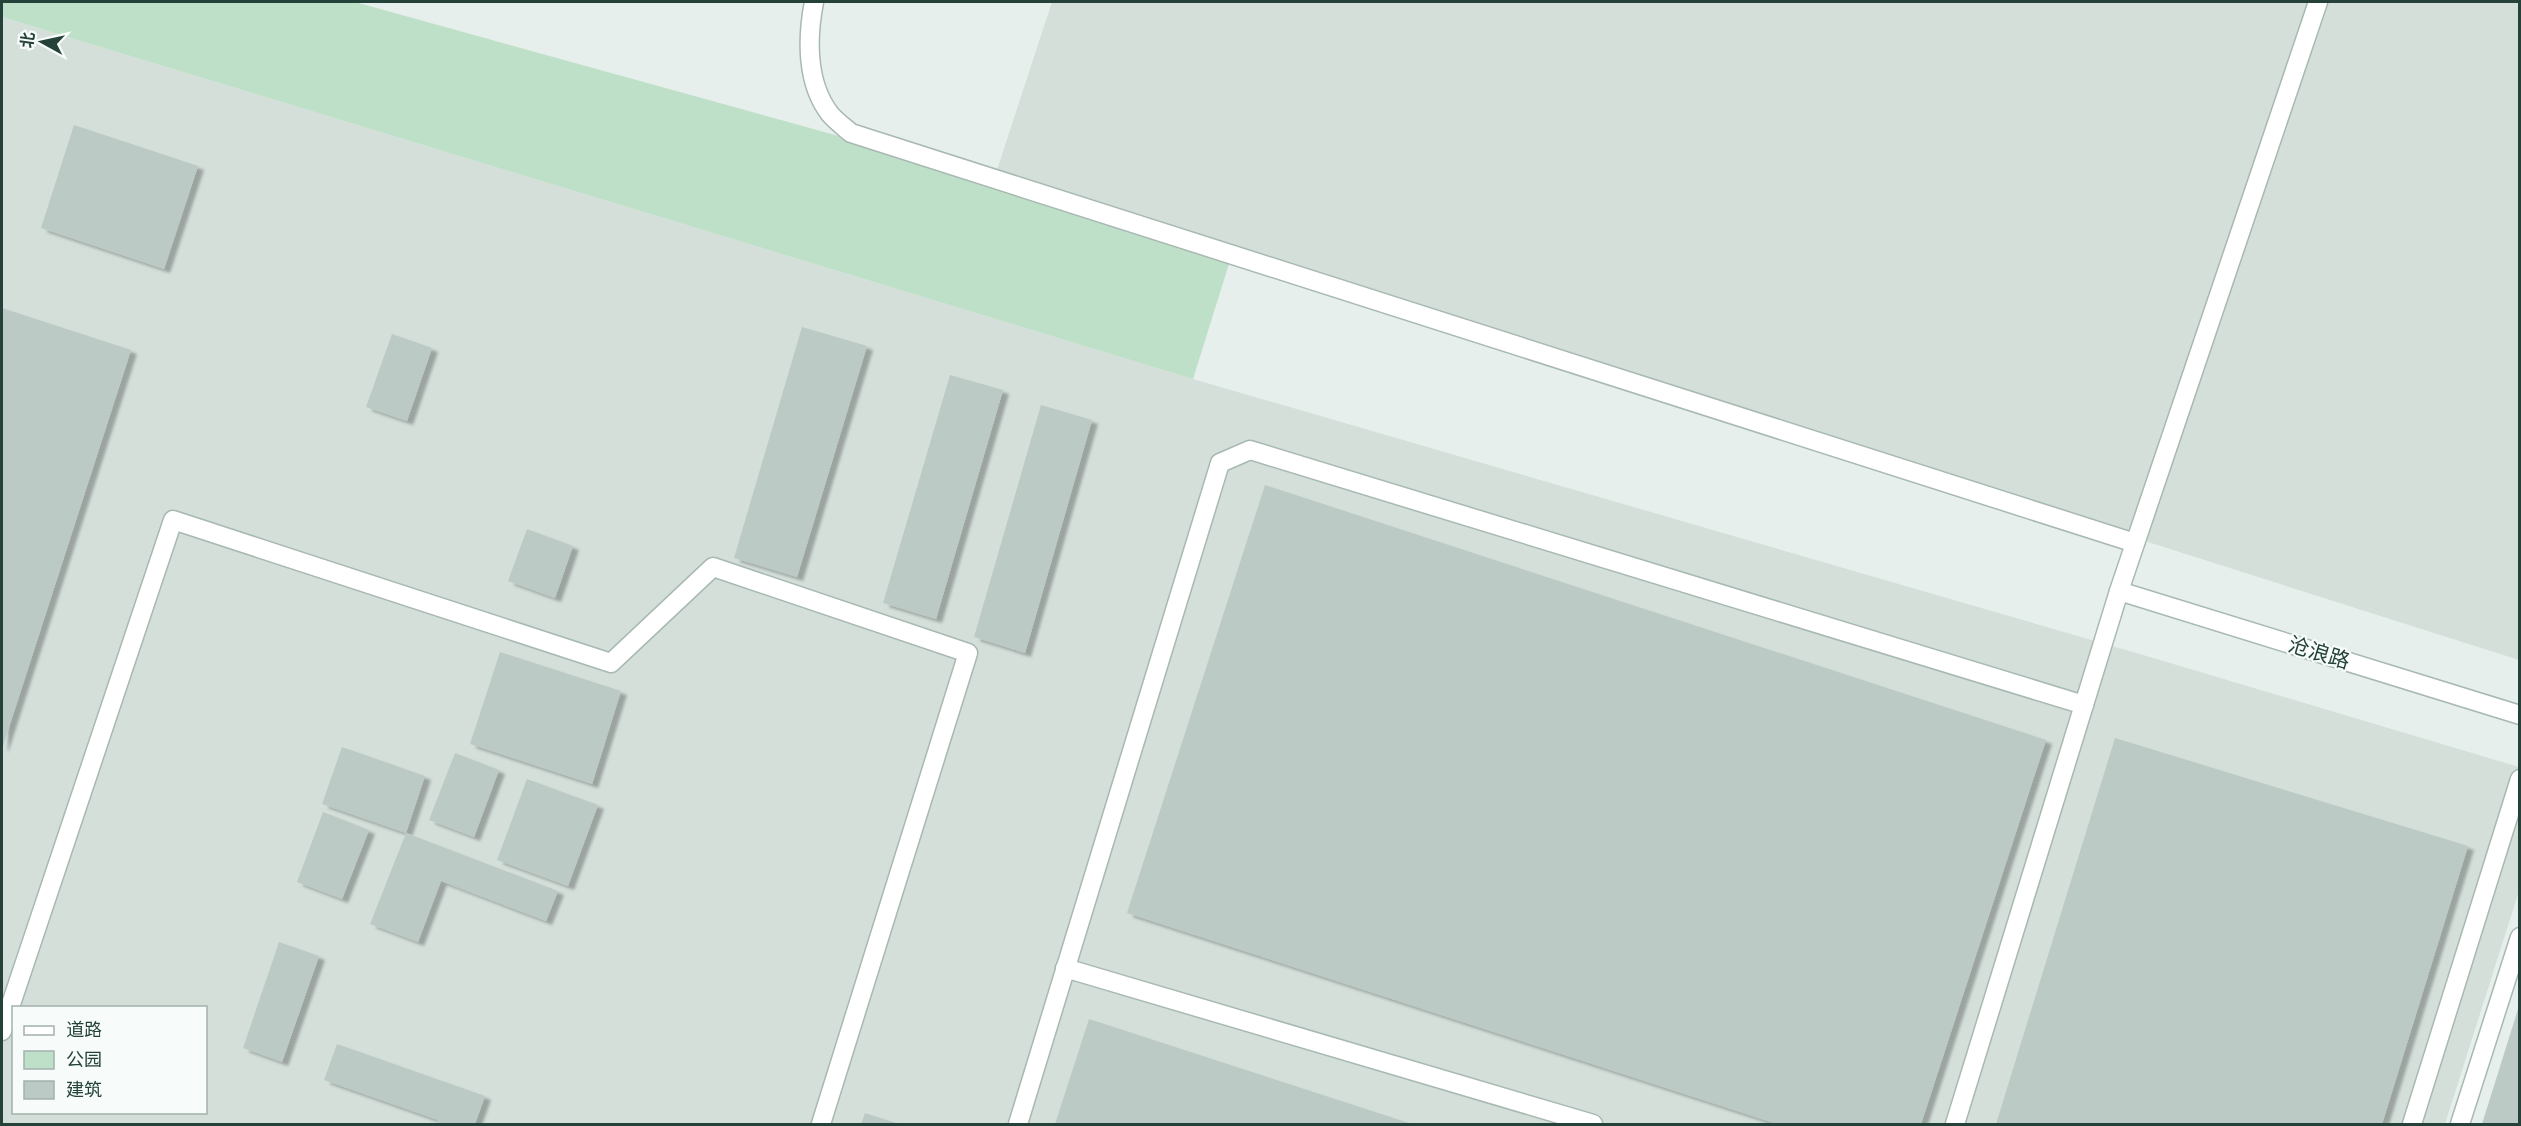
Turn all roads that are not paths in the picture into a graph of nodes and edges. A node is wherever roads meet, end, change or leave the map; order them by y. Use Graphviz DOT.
graph roads {
  1 [pos="814,2"];
  2 [pos="2318,2"];
  3 [pos="2135,543"];
  4 [pos="2119,591"];
  5 [pos="2084,705"];
  6 [pos="2520,715"];
  7 [pos="2520,779"];
  8 [pos="2520,937"];
  9 [pos="1065,968"];
  10 [pos="2,1032"];
  11 [pos="821,1125"];
  12 [pos="1018,1125"];
  13 [pos="1593,1125"];
  14 [pos="1956,1125"];
  15 [pos="2412,1125"];
  16 [pos="2460,1125"];
  1 -- 3 [label="street"];
  2 -- 3 [label="street"];
  3 -- 4 [label="street"];
  4 -- 5 [label="street"];
  4 -- 6 [label="street, 沧浪路"];
  5 -- 9 [label="street"];
  5 -- 14 [label="street"];
  7 -- 15 [label="street"];
  8 -- 16 [label="street"];
  9 -- 12 [label="street"];
  9 -- 13 [label="street"];
  10 -- 11 [label="street"];
}
